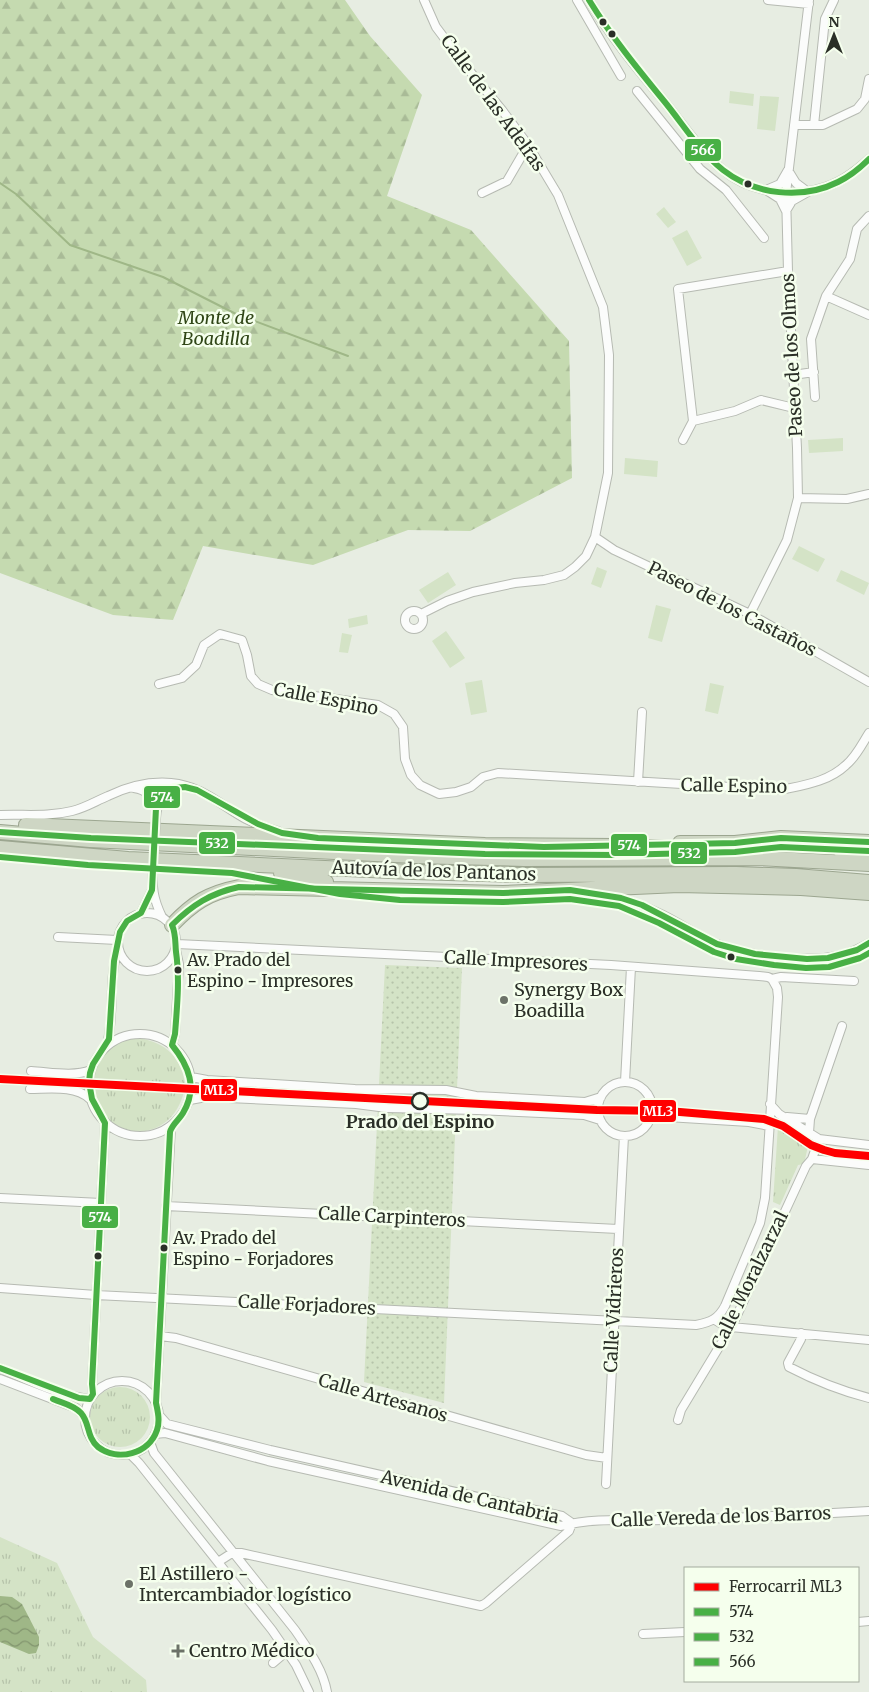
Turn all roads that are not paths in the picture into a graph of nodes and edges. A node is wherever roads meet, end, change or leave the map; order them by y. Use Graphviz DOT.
graph roads {
  1 [pos="424,0"];
  2 [pos="578,0"];
  3 [pos="768,0"];
  4 [pos="834,0"];
  5 [pos="591,1"];
  6 [pos="809,2"];
  7 [pos="620,44"];
  8 [pos="606,52"];
  9 [pos="621,76"];
  10 [pos="869,79"];
  11 [pos="636,91"];
  12 [pos="794,125"];
  13 [pos="814,125"];
  14 [pos="528,145"];
  15 [pos="868,162"];
  16 [pos="723,170"];
  17 [pos="788,170"];
  18 [pos="716,182"];
  19 [pos="766,190"];
  20 [pos="808,192"];
  21 [pos="786,193"];
  22 [pos="482,194"];
  23 [pos="786,211"];
  24 [pos="869,216"];
  25 [pos="764,238"];
  26 [pos="788,271"];
  27 [pos="826,296"];
  28 [pos="869,315"];
  29 [pos="814,372"];
  30 [pos="793,375"];
  31 [pos="815,398"];
  32 [pos="794,408"];
  33 [pos="694,421"];
  34 [pos="684,440"];
  35 [pos="869,494"];
  36 [pos="798,498"];
  37 [pos="595,537"];
  38 [pos="610,547"];
  39 [pos="588,551"];
  40 [pos="421,614"];
  41 [pos="750,614"];
  42 [pos="869,682"];
  43 [pos="159,684"];
  44 [pos="642,712"];
  45 [pos="869,733"];
  46 [pos="638,782"];
  47 [pos="184,786"];
  48 [pos="130,788"];
  49 [pos="156,808"];
  50 [pos="0,815"];
  51 [pos="0,823"];
  52 [pos="0,832"];
  53 [pos="318,838"];
  54 [pos="869,842"];
  55 [pos="735,843"];
  56 [pos="616,846"];
  57 [pos="0,848"];
  58 [pos="869,852"];
  59 [pos="759,858"];
  60 [pos="233,864"];
  61 [pos="869,864"];
  62 [pos="869,882"];
  63 [pos="152,890"];
  64 [pos="570,890"];
  65 [pos="401,891"];
  66 [pos="869,893"];
  67 [pos="141,913"];
  68 [pos="167,921"];
  69 [pos="58,937"];
  70 [pos="118,940"];
  71 [pos="869,943"];
  72 [pos="176,947"];
  73 [pos="118,948"];
  74 [pos="631,967"];
  75 [pos="772,979"];
  76 [pos="854,981"];
  77 [pos="842,1026"];
  78 [pos="172,1045"];
  79 [pos="107,1046"];
  80 [pos="90,1070"];
  81 [pos="31,1071"];
  82 [pos="191,1076"];
  83 [pos="625,1082"];
  84 [pos="30,1088"];
  85 [pos="601,1097"];
  86 [pos="90,1099"];
  87 [pos="190,1100"];
  88 [pos="770,1104"];
  89 [pos="784,1117"];
  90 [pos="650,1118"];
  91 [pos="810,1119"];
  92 [pos="600,1120"];
  93 [pos="105,1123"];
  94 [pos="769,1126"];
  95 [pos="171,1127"];
  96 [pos="808,1133"];
  97 [pos="624,1136"];
  98 [pos="819,1139"];
  99 [pos="869,1145"];
  100 [pos="812,1159"];
  101 [pos="869,1165"];
  102 [pos="0,1198"];
  103 [pos="101,1203"];
  104 [pos="166,1206"];
  105 [pos="618,1229"];
  106 [pos="0,1288"];
  107 [pos="96,1295"];
  108 [pos="162,1298"];
  109 [pos="717,1317"];
  110 [pos="614,1320"];
  111 [pos="731,1327"];
  112 [pos="801,1333"];
  113 [pos="160,1336"];
  114 [pos="869,1339"];
  115 [pos="0,1368"];
  116 [pos="0,1379"];
  117 [pos="91,1396"];
  118 [pos="869,1398"];
  119 [pos="156,1403"];
  120 [pos="159,1415"];
  121 [pos="84,1416"];
  122 [pos="678,1420"];
  123 [pos="156,1434"];
  124 [pos="150,1442"];
  125 [pos="130,1454"];
  126 [pos="607,1458"];
  127 [pos="606,1484"];
  128 [pos="869,1511"];
  129 [pos="572,1523"];
  130 [pos="232,1553"];
  131 [pos="218,1562"];
  132 [pos="684,1632"];
  133 [pos="644,1634"];
  134 [pos="286,1652"];
  135 [pos="273,1663"];
  136 [pos="308,1692"];
  137 [pos="327,1692"];
  1 -- 14 [label="street, Calle de las Adelfas"];
  2 -- 8 [label="street"];
  3 -- 6 [label="street"];
  4 -- 13 [label="street"];
  5 -- 7 [label="street"];
  6 -- 12 [label="street, Paseo de los Olmos"];
  7 -- 8 [label="street"];
  7 -- 16 [label="street"];
  8 -- 9 [label="street"];
  10 -- 13 [label="street"];
  11 -- 18 [label="street"];
  12 -- 13 [label="street"];
  12 -- 17 [label="street, Paseo de los Olmos"];
  14 -- 22 [label="street"];
  14 -- 37 [label="street, Calle de las Adelfas"];
  15 -- 20 [label="street"];
  16 -- 18 [label="street"];
  16 -- 19 [label="street"];
  17 -- 19 [label="street"];
  17 -- 20 [label="street"];
  17 -- 21 [label="street, Paseo de los Olmos"];
  18 -- 25 [label="street"];
  19 -- 21 [label="street"];
  19 -- 23 [label="street"];
  20 -- 21 [label="street"];
  20 -- 23 [label="street"];
  21 -- 23 [label="street, Paseo de los Olmos"];
  23 -- 26 [label="street, Paseo de los Olmos"];
  24 -- 27 [label="street"];
  26 -- 30 [label="street, Paseo de los Olmos"];
  26 -- 33 [label="street"];
  27 -- 28 [label="street"];
  27 -- 29 [label="street"];
  29 -- 30 [label="street"];
  29 -- 31 [label="street"];
  30 -- 32 [label="street, Paseo de los Olmos"];
  32 -- 33 [label="street"];
  32 -- 36 [label="street, Paseo de los Olmos"];
  33 -- 34 [label="street"];
  35 -- 36 [label="street"];
  36 -- 41 [label="street, Paseo de los Olmos"];
  37 -- 38 [label="street, Paseo de los Castaños"];
  37 -- 39 [label="street, Calle de las Adelfas"];
  38 -- 39 [label="street"];
  38 -- 41 [label="street, Paseo de los Castaños"];
  39 -- 40 [label="street, Calle de las Adelfas"];
  41 -- 42 [label="street, Paseo de los Castaños"];
  43 -- 46 [label="street, Calle Espino"];
  44 -- 46 [label="street"];
  45 -- 46 [label="street, Calle Espino"];
  47 -- 48 [label="street"];
  47 -- 49 [label="street"];
  47 -- 53 [label="street"];
  48 -- 49 [label="street"];
  48 -- 50 [label="street"];
  49 -- 63 [label="street, bridge"];
  51 -- 53 [label="highway"];
  52 -- 59 [label="highway, Autovía de los Pantanos"];
  53 -- 56 [label="highway"];
  54 -- 55 [label="highway"];
  55 -- 56 [label="highway"];
  55 -- 58 [label="highway"];
  56 -- 59 [label="highway"];
  57 -- 60 [label="highway, Autovía de los Pantanos"];
  59 -- 61 [label="highway, Autovía de los Pantanos"];
  60 -- 62 [label="highway, Autovía de los Pantanos"];
  60 -- 65 [label="highway"];
  63 -- 67 [label="street"];
  63 -- 68 [label="street"];
  64 -- 65 [label="highway"];
  64 -- 66 [label="highway"];
  64 -- 71 [label="street"];
  65 -- 68 [label="highway"];
  67 -- 68 [label="street"];
  67 -- 70 [label="street"];
  68 -- 72 [label="street"];
  69 -- 70 [label="street"];
  70 -- 73 [label="street"];
  72 -- 73 [label="street"];
  72 -- 74 [label="street, Calle Impresores"];
  72 -- 78 [label="street"];
  73 -- 79 [label="street"];
  74 -- 75 [label="street, Calle Impresores"];
  74 -- 83 [label="street"];
  75 -- 76 [label="street, Calle Impresores"];
  75 -- 88 [label="street"];
  77 -- 91 [label="street"];
  78 -- 79 [label="street"];
  78 -- 82 [label="street"];
  79 -- 80 [label="street"];
  80 -- 81 [label="street"];
  80 -- 86 [label="street"];
  82 -- 85 [label="street"];
  82 -- 87 [label="street"];
  83 -- 85 [label="street"];
  83 -- 90 [label="street"];
  84 -- 86 [label="street"];
  85 -- 92 [label="street"];
  86 -- 93 [label="street"];
  87 -- 92 [label="street"];
  87 -- 95 [label="street"];
  88 -- 89 [label="street"];
  88 -- 94 [label="street"];
  89 -- 91 [label="street"];
  89 -- 96 [label="street"];
  90 -- 94 [label="street"];
  90 -- 97 [label="street"];
  91 -- 96 [label="street"];
  92 -- 97 [label="street"];
  93 -- 95 [label="street"];
  93 -- 103 [label="street"];
  94 -- 109 [label="street"];
  95 -- 104 [label="street"];
  96 -- 98 [label="street"];
  97 -- 105 [label="street, Calle Vidrieros"];
  98 -- 99 [label="street"];
  98 -- 100 [label="street, Calle Moralzarzal"];
  100 -- 101 [label="street"];
  100 -- 111 [label="street, Calle Moralzarzal"];
  102 -- 103 [label="street"];
  103 -- 107 [label="street"];
  104 -- 105 [label="street, Calle Carpinteros"];
  104 -- 108 [label="street"];
  105 -- 110 [label="street, Calle Vidrieros"];
  106 -- 107 [label="street, Calle Forjadores"];
  107 -- 108 [label="street, Calle Forjadores"];
  107 -- 117 [label="street"];
  108 -- 110 [label="street, Calle Forjadores"];
  108 -- 113 [label="street"];
  109 -- 110 [label="street, Calle Forjadores"];
  109 -- 111 [label="street"];
  110 -- 126 [label="street, Calle Vidrieros"];
  111 -- 112 [label="street"];
  111 -- 122 [label="street, Calle Moralzarzal"];
  112 -- 114 [label="street"];
  112 -- 118 [label="street"];
  113 -- 119 [label="street"];
  113 -- 126 [label="street, Calle Artesanos"];
  115 -- 117 [label="street"];
  116 -- 121 [label="street"];
  117 -- 119 [label="street"];
  117 -- 121 [label="street"];
  119 -- 120 [label="street"];
  120 -- 123 [label="street"];
  120 -- 129 [label="street, Avenida de Cantabria"];
  121 -- 125 [label="street"];
  123 -- 124 [label="street"];
  123 -- 129 [label="street, Avenida de Cantabria"];
  124 -- 125 [label="street"];
  124 -- 130 [label="street"];
  125 -- 131 [label="street"];
  126 -- 127 [label="street, Calle Vidrieros"];
  128 -- 129 [label="street, Calle Vereda de los Barros"];
  129 -- 130 [label="street"];
  130 -- 131 [label="street"];
  130 -- 137 [label="street"];
  131 -- 134 [label="street"];
  132 -- 133 [label="street"];
  134 -- 135 [label="street"];
  134 -- 136 [label="street"];
}
